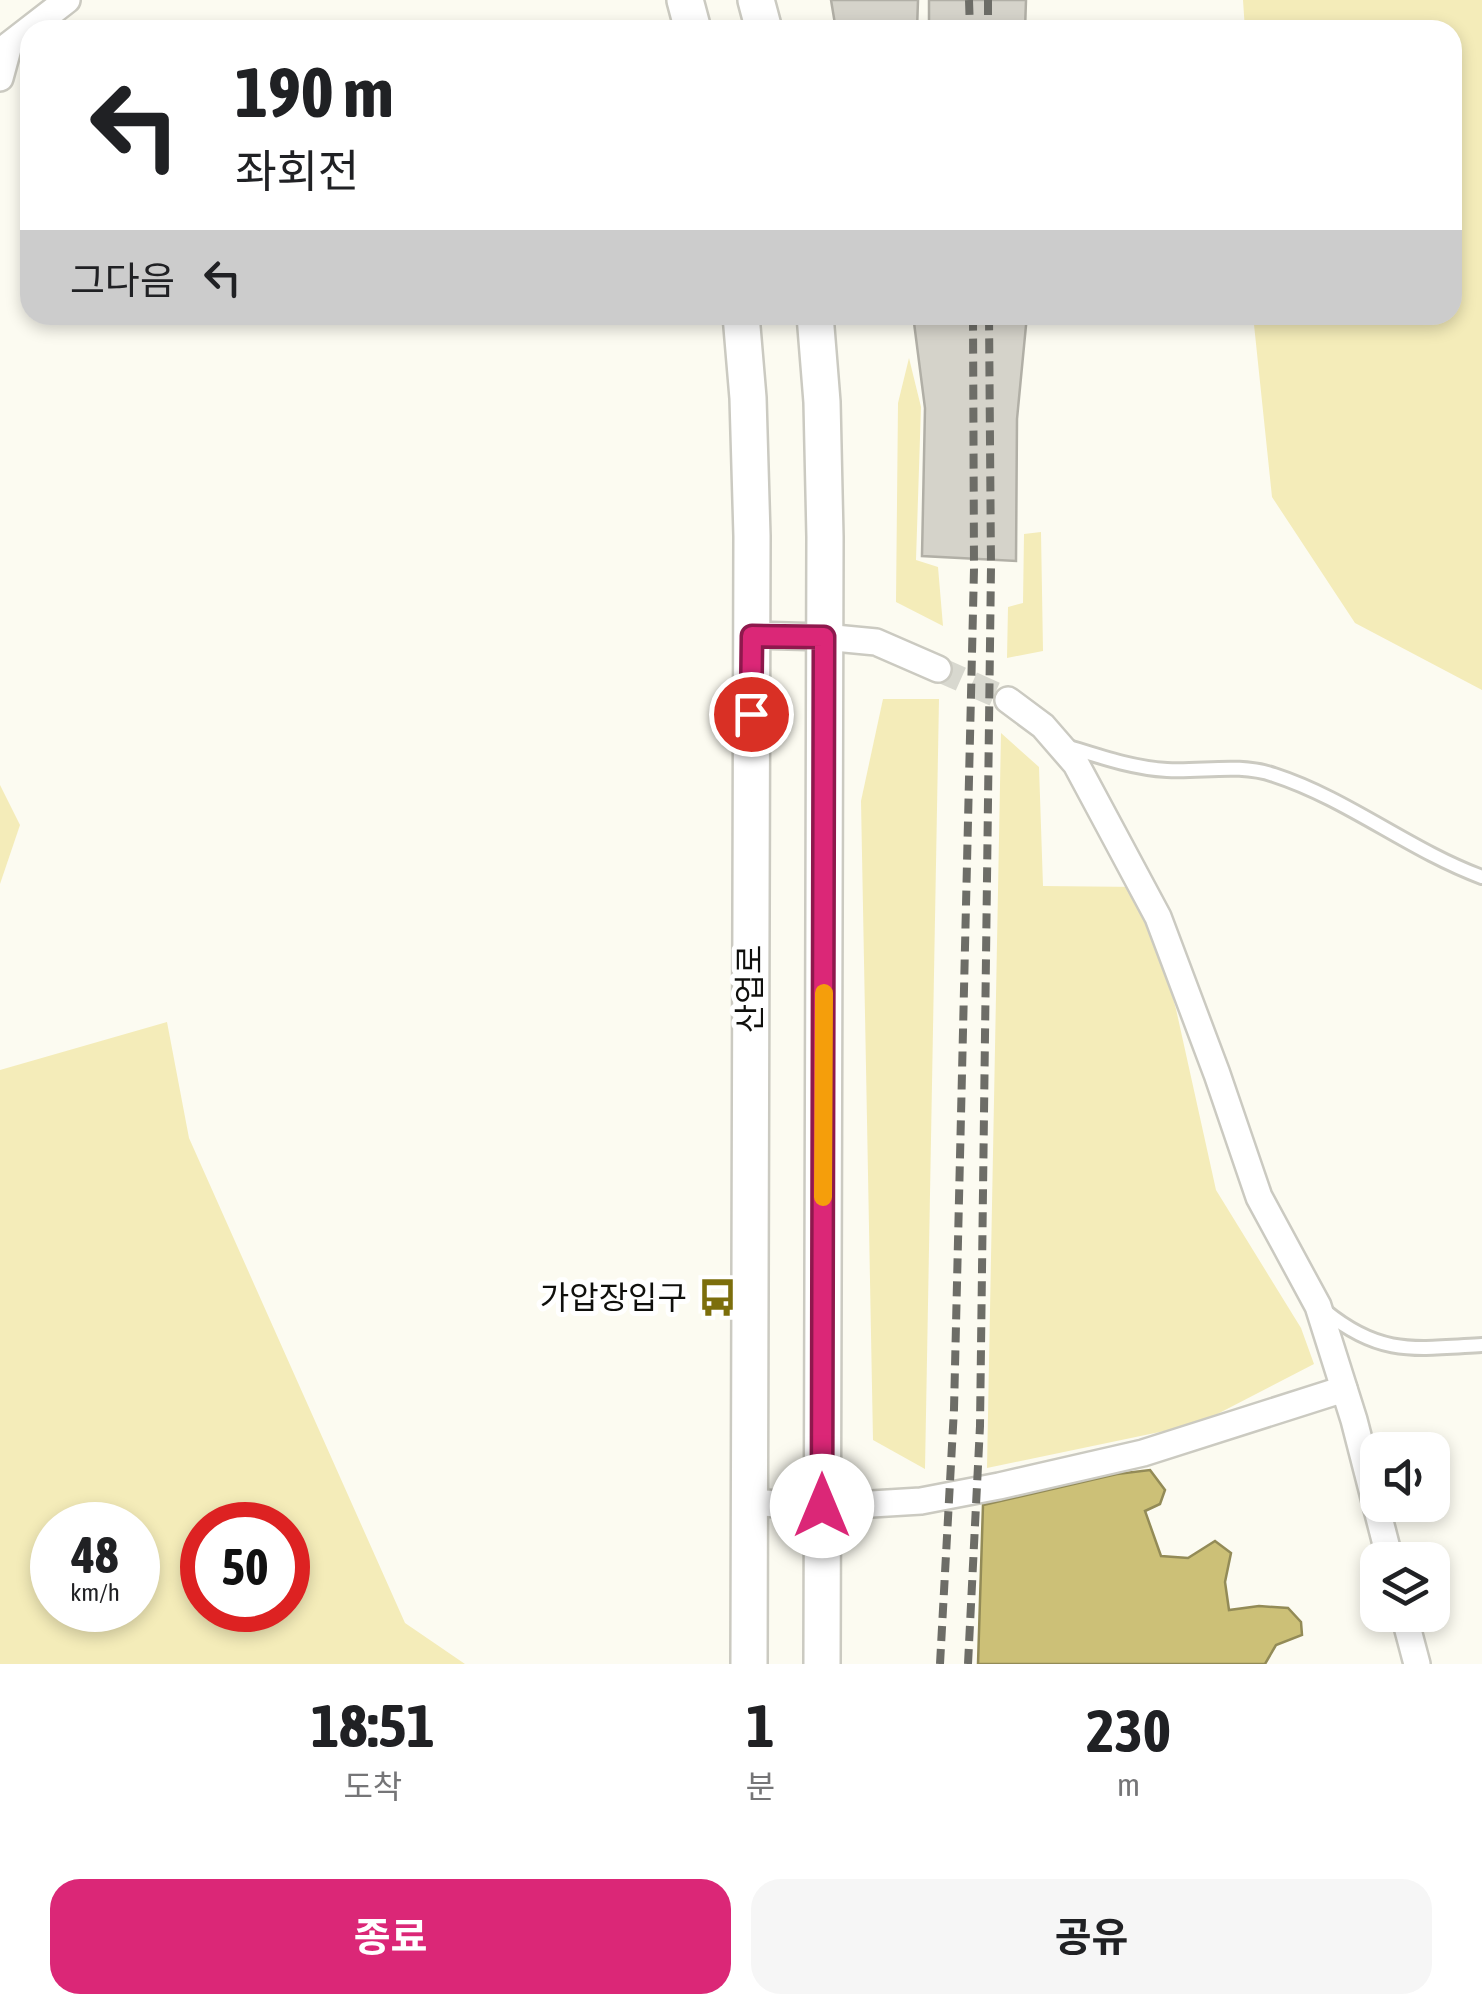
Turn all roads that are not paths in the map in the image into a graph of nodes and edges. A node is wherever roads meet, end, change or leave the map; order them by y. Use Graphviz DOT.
graph roads {
  1 [pos="67,0"];
  2 [pos="42,20"];
  3 [pos="20,38"];
  4 [pos="0,78"];
  5 [pos="742,325"];
  6 [pos="816,325"];
  7 [pos="752,636"];
  8 [pos="824,637"];
  9 [pos="938,670"];
  10 [pos="1008,700"];
  11 [pos="1062,745"];
  12 [pos="1482,876"];
  13 [pos="1318,1306"];
  14 [pos="1482,1346"];
  15 [pos="1344,1389"];
  16 [pos="749,1502"];
  17 [pos="822,1506"];
  18 [pos="1385,1542"];
  19 [pos="1408,1632"];
  20 [pos="749,1664"];
  21 [pos="822,1664"];
  22 [pos="1416,1664"];
  1 -- 2 [label="street"];
  3 -- 4 [label="street"];
  5 -- 7 [label="main road, 산업로"];
  6 -- 8 [label="main road"];
  7 -- 8 [label="street"];
  7 -- 16 [label="main road, 산업로"];
  8 -- 9 [label="street"];
  8 -- 17 [label="main road"];
  10 -- 11 [label="street"];
  11 -- 12 [label="lane"];
  11 -- 13 [label="street"];
  13 -- 14 [label="lane"];
  13 -- 15 [label="street"];
  15 -- 17 [label="street"];
  15 -- 18 [label="street"];
  16 -- 17 [label="street"];
  16 -- 20 [label="main road, 산업로"];
  17 -- 21 [label="main road"];
  19 -- 22 [label="street"];
}
